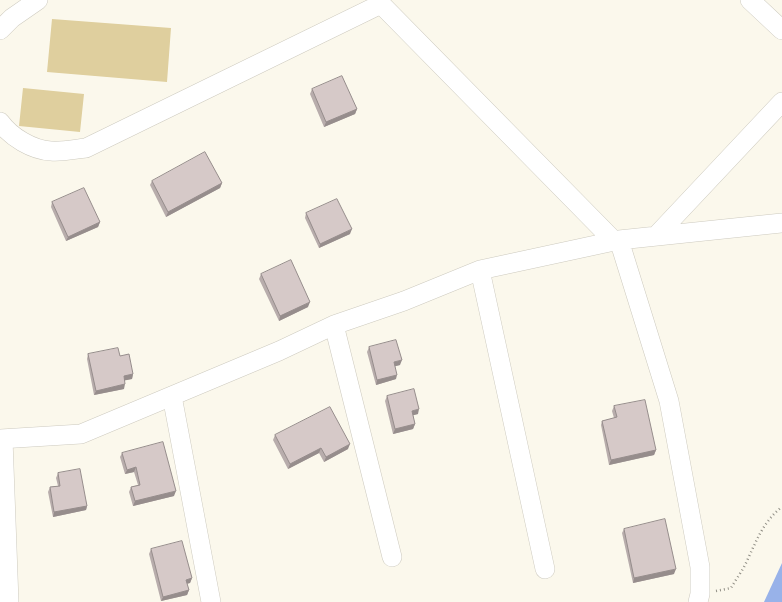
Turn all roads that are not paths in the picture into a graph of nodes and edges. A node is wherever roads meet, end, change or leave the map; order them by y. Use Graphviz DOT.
graph roads {
  1 [pos="38,0"];
  2 [pos="750,0"];
  3 [pos="379,2"];
  4 [pos="0,30"];
  5 [pos="782,30"];
  6 [pos="782,102"];
  7 [pos="0,122"];
  8 [pos="782,223"];
  9 [pos="656,236"];
  10 [pos="617,240"];
  11 [pos="480,270"];
  12 [pos="334,325"];
  13 [pos="172,396"];
  14 [pos="2,439"];
  15 [pos="392,557"];
  16 [pos="545,569"];
  17 [pos="699,598"];
  18 [pos="9,602"];
  19 [pos="211,602"];
  1 -- 4 [label="street"];
  2 -- 5 [label="street"];
  3 -- 7 [label="street"];
  3 -- 10 [label="street"];
  6 -- 9 [label="street"];
  8 -- 9 [label="street"];
  9 -- 10 [label="street"];
  10 -- 11 [label="street"];
  10 -- 17 [label="street"];
  11 -- 12 [label="street"];
  11 -- 16 [label="street"];
  12 -- 13 [label="street"];
  12 -- 15 [label="street"];
  13 -- 14 [label="street"];
  13 -- 19 [label="street"];
  14 -- 18 [label="street"];
}
